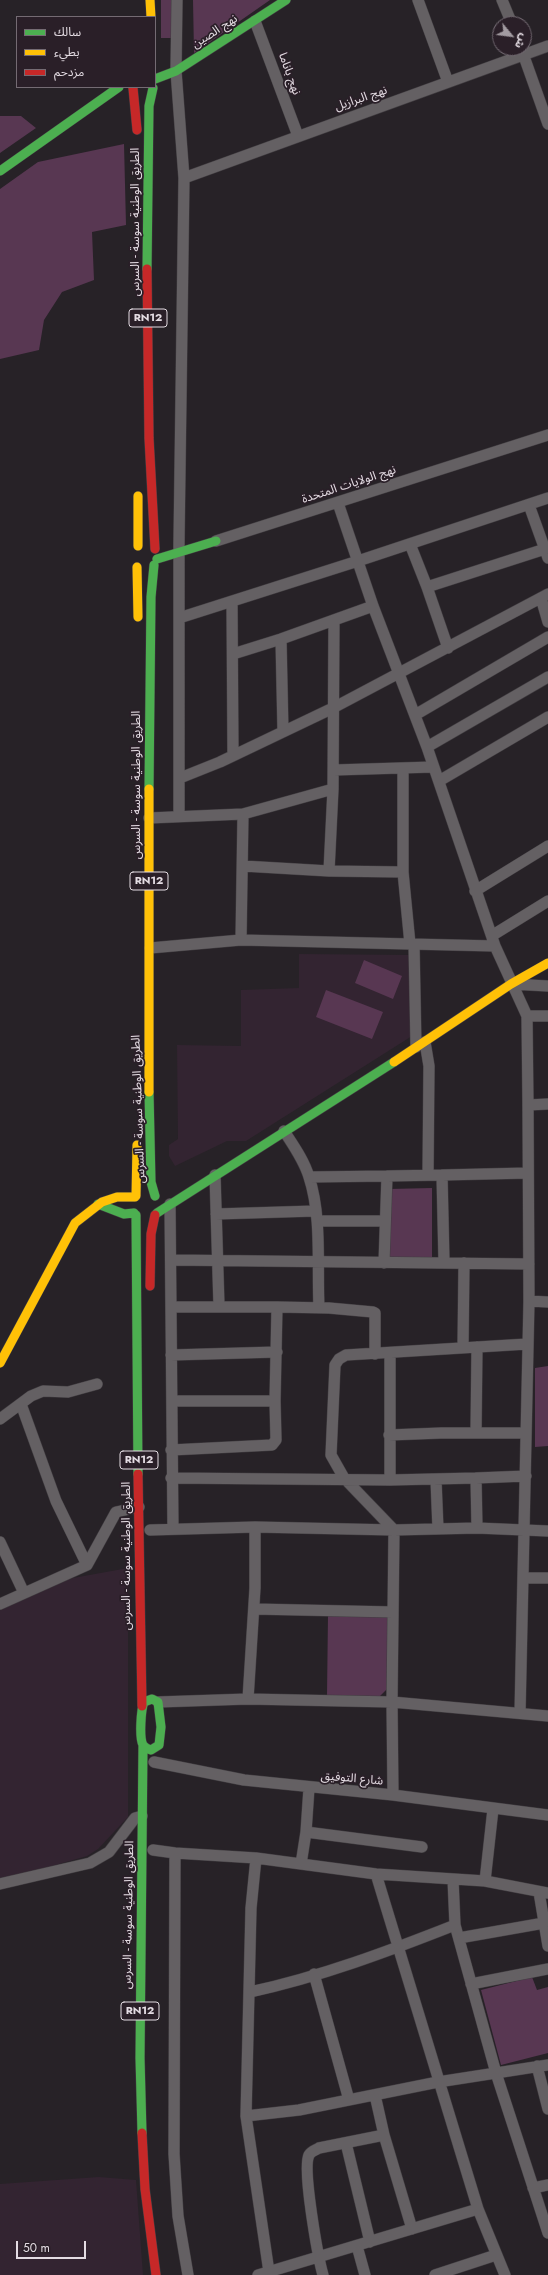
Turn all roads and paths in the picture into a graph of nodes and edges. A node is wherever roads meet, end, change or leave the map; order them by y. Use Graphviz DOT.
graph roads {
  1 [pos="150,0"];
  2 [pos="177,0"];
  3 [pos="286,0"];
  4 [pos="418,0"];
  5 [pos="502,0"];
  6 [pos="151,16"];
  7 [pos="509,16"];
  8 [pos="255,21"];
  9 [pos="548,46"];
  10 [pos="532,50"];
  11 [pos="513,56"];
  12 [pos="524,56"];
  13 [pos="176,71"];
  14 [pos="448,82"];
  15 [pos="156,83"];
  16 [pos="133,88"];
  17 [pos="150,88"];
  18 [pos="153,88"];
  19 [pos="115,90"];
  20 [pos="548,124"];
  21 [pos="298,136"];
  22 [pos="138,140"];
  23 [pos="0,171"];
  24 [pos="184,178"];
  25 [pos="137,259"];
  26 [pos="137,283"];
  27 [pos="548,435"];
  28 [pos="138,483"];
  29 [pos="548,498"];
  30 [pos="338,503"];
  31 [pos="529,505"];
  32 [pos="216,541"];
  33 [pos="410,544"];
  34 [pos="154,549"];
  35 [pos="180,552"];
  36 [pos="546,554"];
  37 [pos="135,556"];
  38 [pos="358,561"];
  39 [pos="156,562"];
  40 [pos="427,587"];
  41 [pos="544,596"];
  42 [pos="232,602"];
  43 [pos="373,606"];
  44 [pos="179,618"];
  45 [pos="334,620"];
  46 [pos="548,622"];
  47 [pos="139,630"];
  48 [pos="548,637"];
  49 [pos="281,639"];
  50 [pos="448,648"];
  51 [pos="232,654"];
  52 [pos="399,674"];
  53 [pos="548,678"];
  54 [pos="333,708"];
  55 [pos="415,715"];
  56 [pos="548,717"];
  57 [pos="283,732"];
  58 [pos="427,747"];
  59 [pos="233,755"];
  60 [pos="433,767"];
  61 [pos="403,769"];
  62 [pos="334,770"];
  63 [pos="180,778"];
  64 [pos="439,782"];
  65 [pos="333,789"];
  66 [pos="243,814"];
  67 [pos="179,816"];
  68 [pos="150,818"];
  69 [pos="548,846"];
  70 [pos="243,866"];
  71 [pos="329,871"];
  72 [pos="403,872"];
  73 [pos="475,891"];
  74 [pos="548,901"];
  75 [pos="241,940"];
  76 [pos="494,941"];
  77 [pos="412,944"];
  78 [pos="150,948"];
  79 [pos="548,962"];
  80 [pos="511,984"];
  81 [pos="548,986"];
  82 [pos="527,1016"];
  83 [pos="548,1016"];
  84 [pos="421,1044"];
  85 [pos="548,1104"];
  86 [pos="528,1105"];
  87 [pos="284,1131"];
  88 [pos="137,1136"];
  89 [pos="528,1173"];
  90 [pos="215,1175"];
  91 [pos="428,1175"];
  92 [pos="442,1175"];
  93 [pos="387,1176"];
  94 [pos="309,1177"];
  95 [pos="191,1189"];
  96 [pos="135,1197"];
  97 [pos="156,1197"];
  98 [pos="98,1204"];
  99 [pos="170,1204"];
  100 [pos="135,1214"];
  101 [pos="156,1214"];
  102 [pos="216,1214"];
  103 [pos="316,1216"];
  104 [pos="384,1221"];
  105 [pos="170,1260"];
  106 [pos="216,1260"];
  107 [pos="317,1261"];
  108 [pos="444,1262"];
  109 [pos="464,1262"];
  110 [pos="384,1263"];
  111 [pos="529,1264"];
  112 [pos="150,1292"];
  113 [pos="529,1301"];
  114 [pos="548,1302"];
  115 [pos="219,1306"];
  116 [pos="171,1307"];
  117 [pos="277,1308"];
  118 [pos="319,1308"];
  119 [pos="527,1344"];
  120 [pos="477,1347"];
  121 [pos="462,1348"];
  122 [pos="278,1352"];
  123 [pos="390,1353"];
  124 [pos="375,1354"];
  125 [pos="171,1355"];
  126 [pos="0,1363"];
  127 [pos="97,1384"];
  128 [pos="172,1401"];
  129 [pos="275,1401"];
  130 [pos="21,1404"];
  131 [pos="0,1419"];
  132 [pos="476,1434"];
  133 [pos="526,1434"];
  134 [pos="388,1435"];
  135 [pos="171,1450"];
  136 [pos="526,1476"];
  137 [pos="171,1478"];
  138 [pos="344,1478"];
  139 [pos="476,1478"];
  140 [pos="390,1480"];
  141 [pos="436,1480"];
  142 [pos="139,1507"];
  143 [pos="255,1527"];
  144 [pos="477,1528"];
  145 [pos="173,1529"];
  146 [pos="438,1529"];
  147 [pos="150,1530"];
  148 [pos="394,1530"];
  149 [pos="525,1531"];
  150 [pos="548,1531"];
  151 [pos="0,1542"];
  152 [pos="87,1565"];
  153 [pos="523,1578"];
  154 [pos="548,1578"];
  155 [pos="24,1593"];
  156 [pos="0,1604"];
  157 [pos="254,1609"];
  158 [pos="393,1612"];
  159 [pos="155,1688"];
  160 [pos="248,1699"];
  161 [pos="157,1701"];
  162 [pos="392,1702"];
  163 [pos="142,1706"];
  164 [pos="520,1713"];
  165 [pos="548,1716"];
  166 [pos="143,1746"];
  167 [pos="154,1750"];
  168 [pos="154,1766"];
  169 [pos="309,1788"];
  170 [pos="393,1795"];
  171 [pos="493,1809"];
  172 [pos="142,1816"];
  173 [pos="548,1816"];
  174 [pos="306,1832"];
  175 [pos="422,1847"];
  176 [pos="153,1850"];
  177 [pos="175,1853"];
  178 [pos="256,1858"];
  179 [pos="302,1864"];
  180 [pos="376,1874"];
  181 [pos="453,1879"];
  182 [pos="485,1880"];
  183 [pos="0,1884"];
  184 [pos="543,1892"];
  185 [pos="544,1922"];
  186 [pos="455,1925"];
  187 [pos="459,1938"];
  188 [pos="548,1946"];
  189 [pos="397,1948"];
  190 [pos="548,1969"];
  191 [pos="314,1974"];
  192 [pos="471,1984"];
  193 [pos="250,1992"];
  194 [pos="543,2066"];
  195 [pos="496,2073"];
  196 [pos="438,2082"];
  197 [pos="375,2096"];
  198 [pos="349,2100"];
  199 [pos="548,2108"];
  200 [pos="246,2116"];
  201 [pos="384,2135"];
  202 [pos="346,2143"];
  203 [pos="548,2185"];
  204 [pos="533,2188"];
  205 [pos="478,2209"];
  206 [pos="412,2229"];
  207 [pos="548,2230"];
  208 [pos="370,2242"];
  209 [pos="357,2246"];
  210 [pos="496,2255"];
  211 [pos="318,2259"];
  212 [pos="263,2274"];
  213 [pos="156,2275"];
  214 [pos="188,2275"];
  215 [pos="323,2275"];
  216 [pos="365,2275"];
  217 [pos="434,2275"];
  218 [pos="505,2275"];
  1 -- 6 [label="main road"];
  2 -- 13 [label="street"];
  3 -- 8 [label="main road, نهج الصين"];
  4 -- 14 [label="street"];
  5 -- 7 [label="street"];
  8 -- 13 [label="main road, نهج الصين"];
  8 -- 21 [label="street, نهج باناما"];
  9 -- 10 [label="street, نهج البرازيل"];
  11 -- 14 [label="street, نهج البرازيل"];
  12 -- 20 [label="street"];
  13 -- 15 [label="main road, نهج الصين"];
  13 -- 24 [label="street"];
  14 -- 21 [label="street, نهج البرازيل"];
  16 -- 17 [label="main road, نهج الصين"];
  16 -- 19 [label="main road"];
  16 -- 22 [label="main road, الطريق الوطنية سوسة - السرس"];
  18 -- 34 [label="main road, الطريق الوطنية سوسة - السرس / RN12"];
  19 -- 23 [label="main road"];
  21 -- 24 [label="street, نهج البرازيل"];
  24 -- 35 [label="street"];
  25 -- 26 [label="main road, الطريق الوطنية سوسة - السرس"];
  27 -- 30 [label="street, نهج الولايات المتحدة"];
  28 -- 37 [label="main road"];
  29 -- 31 [label="street"];
  30 -- 32 [label="street, نهج الولايات المتحدة"];
  30 -- 38 [label="street"];
  31 -- 33 [label="street"];
  31 -- 36 [label="street"];
  32 -- 35 [label="main road, نهج الولايات المتحدة"];
  33 -- 38 [label="street"];
  33 -- 40 [label="street"];
  34 -- 37 [label="main road"];
  34 -- 39 [label="main road, RN12"];
  35 -- 39 [label="main road, نهج الولايات المتحدة"];
  35 -- 44 [label="street"];
  36 -- 40 [label="street"];
  37 -- 39 [label="main road, نهج الولايات المتحدة"];
  37 -- 47 [label="main road"];
  38 -- 42 [label="street"];
  38 -- 43 [label="street"];
  39 -- 68 [label="main road, الطريق الوطنية سوسة - السرس / RN12"];
  40 -- 50 [label="street"];
  41 -- 46 [label="street"];
  41 -- 50 [label="street"];
  42 -- 44 [label="street"];
  42 -- 51 [label="street"];
  43 -- 45 [label="street"];
  43 -- 52 [label="street"];
  44 -- 63 [label="street"];
  45 -- 49 [label="street"];
  45 -- 54 [label="street"];
  48 -- 55 [label="street"];
  49 -- 51 [label="street"];
  49 -- 57 [label="street"];
  50 -- 52 [label="street"];
  51 -- 59 [label="street"];
  52 -- 54 [label="street"];
  52 -- 55 [label="street"];
  53 -- 58 [label="street"];
  54 -- 57 [label="street"];
  54 -- 62 [label="street"];
  55 -- 58 [label="street"];
  56 -- 64 [label="street"];
  57 -- 59 [label="street"];
  58 -- 60 [label="street"];
  59 -- 63 [label="street"];
  60 -- 61 [label="street"];
  60 -- 64 [label="street"];
  61 -- 62 [label="street"];
  61 -- 72 [label="street"];
  62 -- 65 [label="street"];
  63 -- 67 [label="street"];
  64 -- 73 [label="street"];
  65 -- 66 [label="street"];
  65 -- 71 [label="street"];
  66 -- 67 [label="street"];
  66 -- 70 [label="street"];
  67 -- 68 [label="street"];
  68 -- 78 [label="main road, الطريق الوطنية سوسة - السرس / RN12"];
  69 -- 73 [label="street"];
  70 -- 71 [label="street"];
  70 -- 75 [label="street"];
  71 -- 72 [label="street"];
  72 -- 77 [label="street"];
  73 -- 76 [label="street"];
  74 -- 76 [label="street"];
  75 -- 77 [label="street"];
  75 -- 78 [label="street"];
  76 -- 77 [label="street"];
  76 -- 80 [label="street"];
  77 -- 84 [label="street"];
  78 -- 97 [label="main road, الطريق الوطنية سوسة - السرس / RN12"];
  79 -- 80 [label="main road"];
  80 -- 81 [label="street"];
  80 -- 82 [label="street"];
  80 -- 84 [label="main road"];
  82 -- 83 [label="street"];
  82 -- 86 [label="street"];
  84 -- 87 [label="main road"];
  84 -- 91 [label="street"];
  85 -- 86 [label="street"];
  86 -- 89 [label="street"];
  87 -- 90 [label="main road"];
  87 -- 94 [label="street"];
  88 -- 96 [label="main road, الطريق الوطنية سوسة - السرس / RN12"];
  89 -- 92 [label="street"];
  89 -- 111 [label="street"];
  90 -- 95 [label="main road"];
  90 -- 102 [label="street"];
  91 -- 92 [label="street"];
  91 -- 93 [label="street"];
  92 -- 108 [label="street"];
  93 -- 94 [label="street"];
  93 -- 104 [label="street"];
  94 -- 103 [label="street"];
  95 -- 97 [label="main road"];
  95 -- 99 [label="main road"];
  96 -- 97 [label="main road"];
  96 -- 98 [label="main road"];
  96 -- 100 [label="main road, RN12"];
  97 -- 101 [label="main road, RN12"];
  98 -- 100 [label="main road"];
  98 -- 126 [label="main road"];
  99 -- 101 [label="main road"];
  99 -- 105 [label="street"];
  100 -- 101 [label="main road"];
  100 -- 142 [label="main road, الطريق الوطنية سوسة - السرس / RN12"];
  101 -- 112 [label="main road, RN12"];
  102 -- 103 [label="street"];
  102 -- 106 [label="street"];
  103 -- 104 [label="street"];
  103 -- 107 [label="street"];
  104 -- 110 [label="street"];
  105 -- 106 [label="street"];
  105 -- 116 [label="street"];
  106 -- 107 [label="street"];
  106 -- 115 [label="street"];
  107 -- 110 [label="street"];
  107 -- 118 [label="street"];
  108 -- 109 [label="street"];
  108 -- 110 [label="street"];
  109 -- 111 [label="street"];
  109 -- 121 [label="street"];
  111 -- 113 [label="street"];
  113 -- 114 [label="street"];
  113 -- 119 [label="street"];
  115 -- 116 [label="street"];
  115 -- 117 [label="street"];
  116 -- 125 [label="street"];
  117 -- 118 [label="street"];
  117 -- 122 [label="street"];
  118 -- 124 [label="street"];
  119 -- 120 [label="street"];
  119 -- 133 [label="street"];
  120 -- 121 [label="street"];
  120 -- 132 [label="street"];
  121 -- 123 [label="street"];
  122 -- 125 [label="street"];
  122 -- 129 [label="street"];
  123 -- 124 [label="street"];
  123 -- 134 [label="street"];
  124 -- 138 [label="street"];
  125 -- 128 [label="street"];
  127 -- 130 [label="street"];
  128 -- 129 [label="street"];
  128 -- 135 [label="street"];
  129 -- 135 [label="street"];
  130 -- 131 [label="street"];
  130 -- 152 [label="street"];
  132 -- 133 [label="street"];
  132 -- 134 [label="street"];
  133 -- 136 [label="street"];
  134 -- 140 [label="street"];
  135 -- 137 [label="street"];
  136 -- 139 [label="street"];
  136 -- 149 [label="street"];
  137 -- 138 [label="street"];
  137 -- 145 [label="street"];
  138 -- 140 [label="street"];
  138 -- 148 [label="street"];
  139 -- 141 [label="street"];
  139 -- 144 [label="street"];
  140 -- 141 [label="street"];
  141 -- 146 [label="street"];
  142 -- 152 [label="street"];
  142 -- 163 [label="main road, الطريق الوطنية سوسة - السرس / RN12"];
  143 -- 145 [label="street"];
  143 -- 148 [label="street"];
  143 -- 157 [label="street"];
  144 -- 146 [label="street"];
  144 -- 149 [label="street"];
  145 -- 147 [label="street"];
  146 -- 148 [label="street"];
  148 -- 158 [label="street"];
  149 -- 150 [label="street"];
  149 -- 153 [label="street"];
  151 -- 155 [label="street"];
  152 -- 155 [label="street"];
  153 -- 154 [label="street"];
  153 -- 164 [label="street"];
  155 -- 156 [label="street"];
  157 -- 158 [label="street"];
  157 -- 160 [label="street"];
  158 -- 162 [label="street"];
  159 -- 161 [label="main road"];
  160 -- 161 [label="street"];
  160 -- 162 [label="street"];
  161 -- 163 [label="main road"];
  161 -- 167 [label="main road"];
  162 -- 164 [label="street"];
  162 -- 170 [label="street"];
  163 -- 166 [label="main road, RN12"];
  164 -- 165 [label="street"];
  166 -- 167 [label="main road"];
  166 -- 172 [label="main road, الطريق الوطنية سوسة - السرس / RN12"];
  167 -- 168 [label="main road"];
  168 -- 169 [label="street, شارع التوفيق"];
  169 -- 170 [label="street, شارع التوفيق"];
  169 -- 174 [label="street"];
  170 -- 171 [label="street, شارع التوفيق"];
  171 -- 173 [label="street, شارع التوفيق"];
  171 -- 182 [label="street"];
  172 -- 183 [label="street"];
  172 -- 213 [label="main road, الطريق الوطنية سوسة - السرس / RN12"];
  174 -- 175 [label="street"];
  174 -- 179 [label="street"];
  176 -- 177 [label="street"];
  177 -- 178 [label="street"];
  177 -- 214 [label="street"];
  178 -- 179 [label="street"];
  178 -- 193 [label="street"];
  179 -- 180 [label="street"];
  180 -- 181 [label="street"];
  180 -- 189 [label="street"];
  181 -- 182 [label="street"];
  181 -- 186 [label="street"];
  182 -- 184 [label="street"];
  184 -- 185 [label="street"];
  185 -- 187 [label="street"];
  185 -- 188 [label="street"];
  186 -- 187 [label="street"];
  186 -- 189 [label="street"];
  187 -- 192 [label="street"];
  189 -- 191 [label="street"];
  189 -- 196 [label="street"];
  190 -- 192 [label="street"];
  191 -- 193 [label="street"];
  191 -- 198 [label="street"];
  192 -- 195 [label="street"];
  193 -- 200 [label="street"];
  194 -- 195 [label="street"];
  194 -- 199 [label="street"];
  195 -- 196 [label="street"];
  195 -- 204 [label="street"];
  196 -- 197 [label="street"];
  196 -- 205 [label="street"];
  197 -- 198 [label="street"];
  197 -- 201 [label="street"];
  198 -- 200 [label="street"];
  200 -- 212 [label="street"];
  201 -- 202 [label="street"];
  201 -- 206 [label="street"];
  202 -- 208 [label="street"];
  202 -- 211 [label="street"];
  203 -- 204 [label="street"];
  204 -- 207 [label="street"];
  205 -- 206 [label="street"];
  205 -- 210 [label="street"];
  206 -- 208 [label="street"];
  208 -- 209 [label="street"];
  209 -- 211 [label="street"];
  209 -- 216 [label="street"];
  210 -- 217 [label="street"];
  210 -- 218 [label="street"];
  211 -- 212 [label="street"];
  211 -- 215 [label="street"];
}
